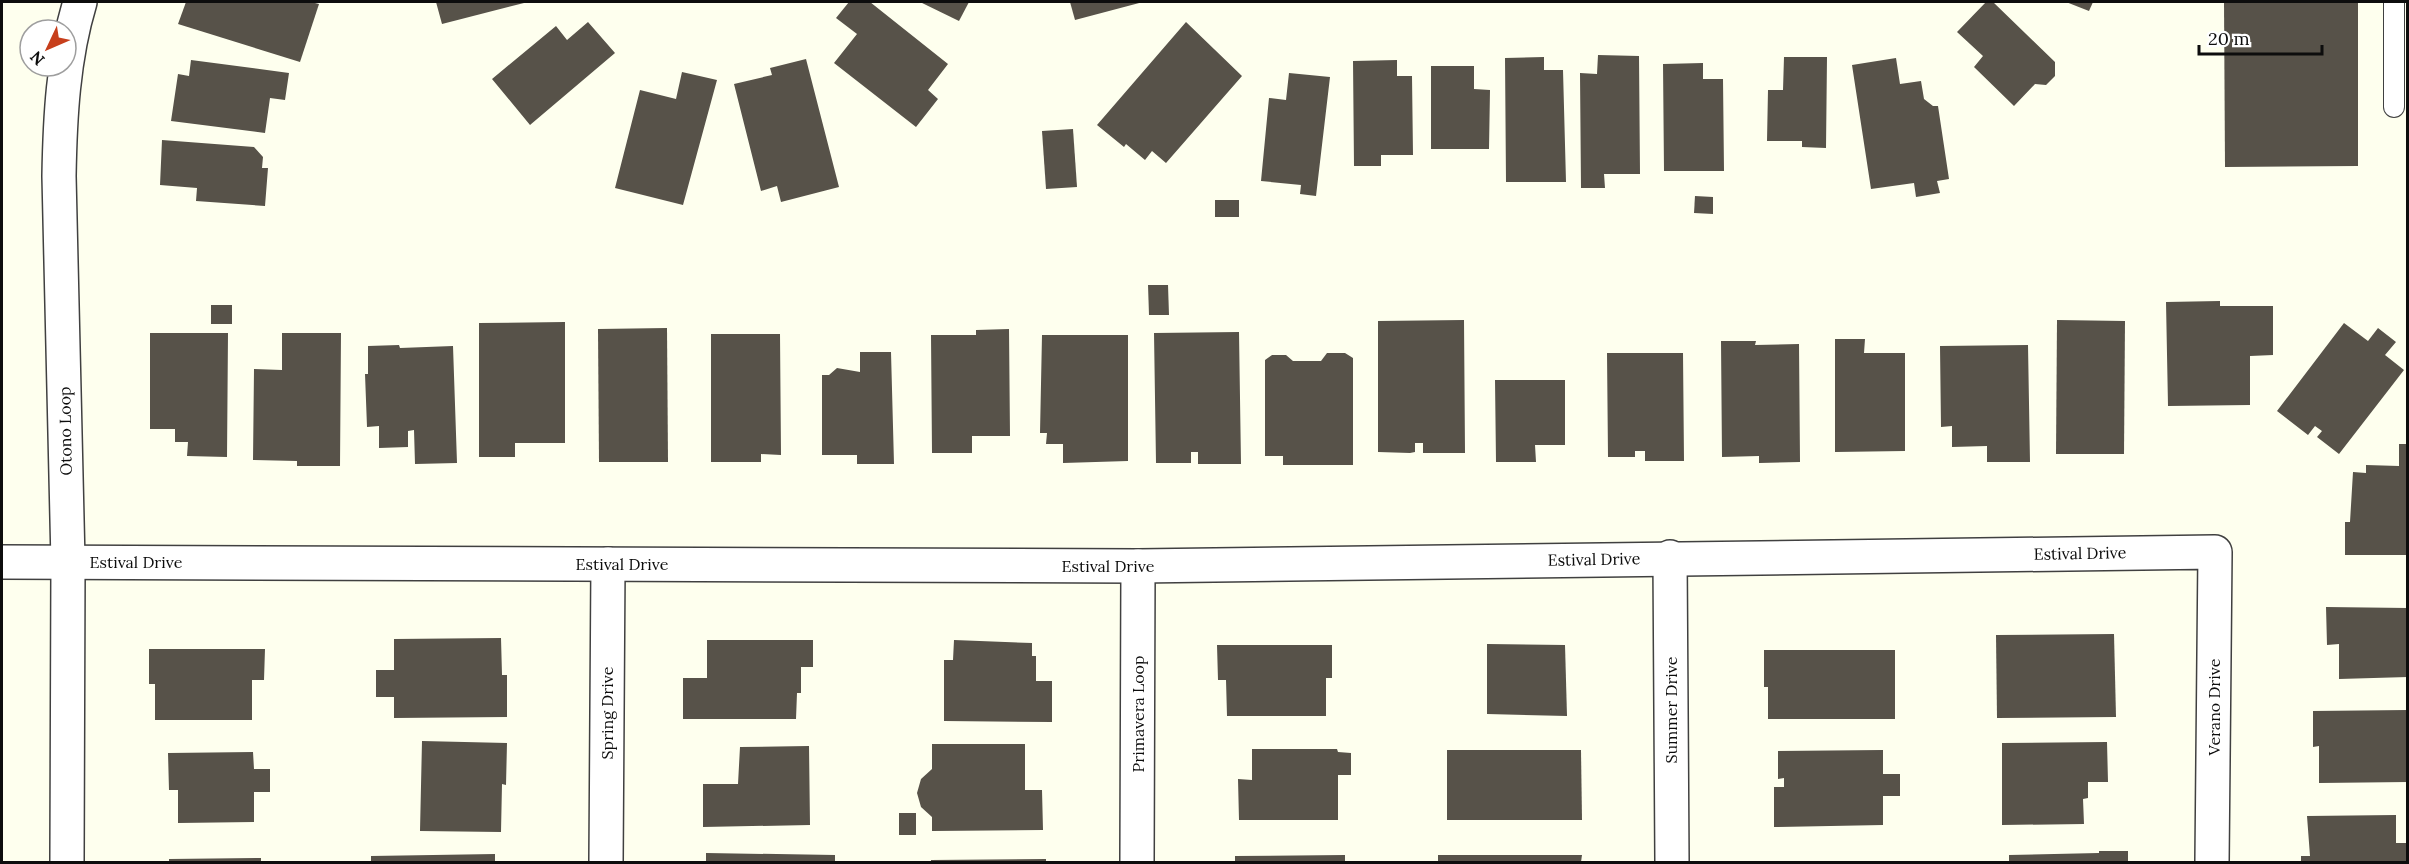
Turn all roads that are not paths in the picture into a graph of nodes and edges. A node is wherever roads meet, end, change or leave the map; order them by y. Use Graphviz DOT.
graph roads {
  1 [pos="80,2"];
  2 [pos="2394,2"];
  3 [pos="2394,107"];
  4 [pos="2215,552"];
  5 [pos="1670,557"];
  6 [pos="2,562"];
  7 [pos="68,562"];
  8 [pos="608,564"];
  9 [pos="1138,566"];
  10 [pos="67,862"];
  11 [pos="606,862"];
  12 [pos="1137,862"];
  13 [pos="1672,862"];
  14 [pos="2212,862"];
  1 -- 7 [label="street, Otono Loop"];
  2 -- 3 [label="lane"];
  4 -- 5 [label="street, Estival Drive"];
  4 -- 14 [label="street, Verano Drive"];
  5 -- 9 [label="street, Estival Drive"];
  5 -- 13 [label="street, Summer Drive"];
  6 -- 7 [label="street, Estival Drive"];
  7 -- 8 [label="street, Estival Drive"];
  7 -- 10 [label="street, Otono Loop"];
  8 -- 9 [label="street, Estival Drive"];
  8 -- 11 [label="street, Spring Drive"];
  9 -- 12 [label="street, Primavera Loop"];
}
